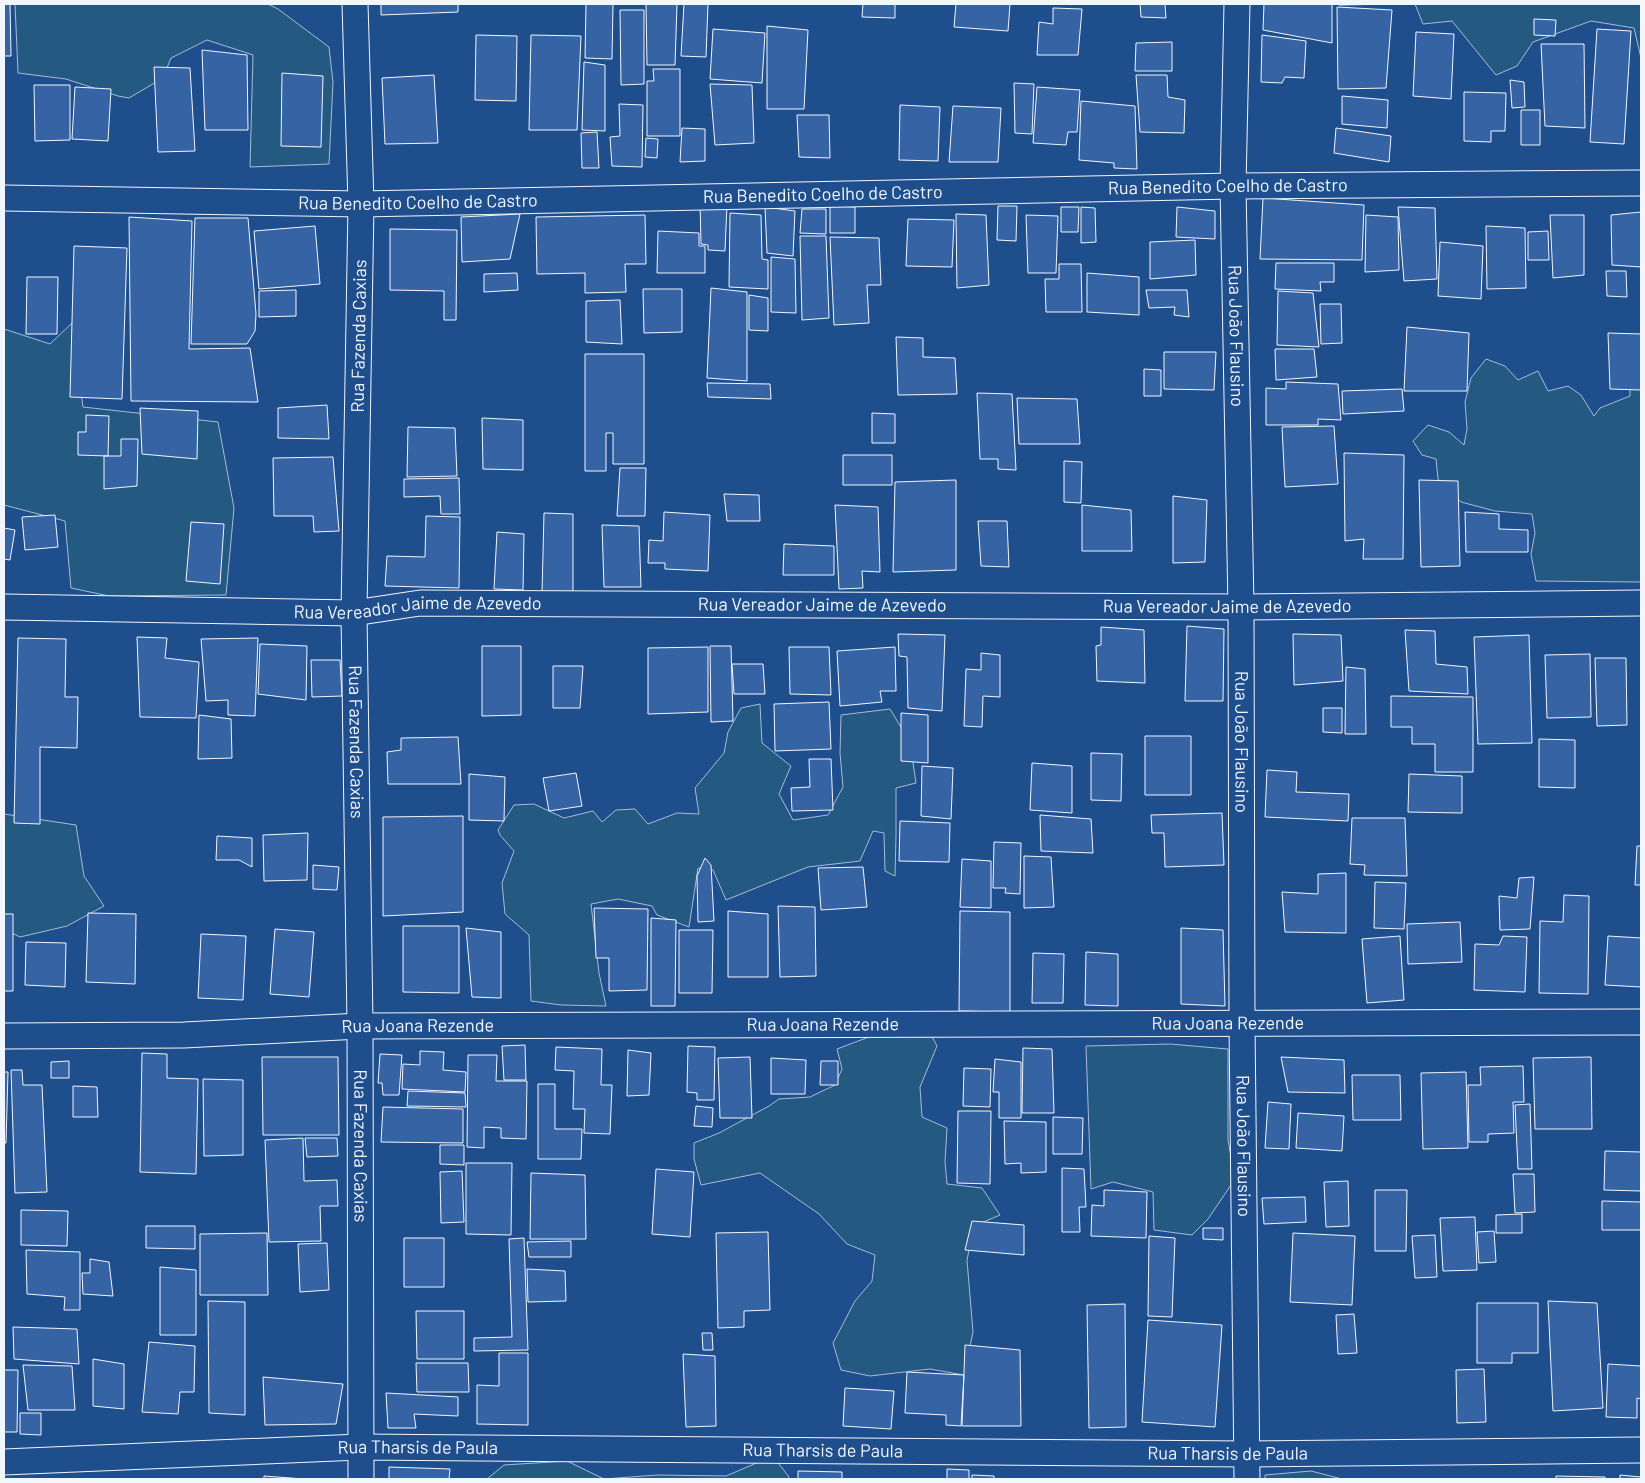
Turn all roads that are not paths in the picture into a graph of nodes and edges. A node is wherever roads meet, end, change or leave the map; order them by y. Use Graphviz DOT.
graph roads {
  1 [pos="355,4"];
  2 [pos="1237,4"];
  3 [pos="1641,183"];
  4 [pos="1233,186"];
  5 [pos="4,198"];
  6 [pos="361,204"];
  7 [pos="1641,603"];
  8 [pos="4,607"];
  9 [pos="1241,607"];
  10 [pos="354,613"];
  11 [pos="1641,1022"];
  12 [pos="1242,1024"];
  13 [pos="360,1026"];
  14 [pos="4,1036"];
  15 [pos="360,1448"];
  16 [pos="1641,1450"];
  17 [pos="1247,1454"];
  18 [pos="4,1462"];
  19 [pos="361,1479"];
  20 [pos="1247,1479"];
  1 -- 6 [label="street, Rua Fazenda Caxias"];
  2 -- 4 [label="street, Rua João Flausino"];
  3 -- 4 [label="street, Rua Benedito Coelho de Castro"];
  4 -- 6 [label="street, Rua Benedito Coelho de Castro"];
  4 -- 9 [label="street, Rua João Flausino"];
  5 -- 6 [label="street, Rua Benedito Coelho de Castro"];
  6 -- 10 [label="street, Rua Fazenda Caxias"];
  7 -- 9 [label="street, Rua Vereador Jaime de Azevedo"];
  8 -- 10 [label="street, Rua Vereador Jaime de Azevedo"];
  9 -- 10 [label="street, Rua Vereador Jaime de Azevedo"];
  9 -- 12 [label="street, Rua João Flausino"];
  10 -- 13 [label="street, Rua Fazenda Caxias"];
  11 -- 12 [label="street, Rua Joana Rezende"];
  12 -- 13 [label="street, Rua Joana Rezende"];
  12 -- 17 [label="street, Rua João Flausino"];
  13 -- 14 [label="street, Rua Joana Rezende"];
  13 -- 15 [label="street, Rua Fazenda Caxias"];
  15 -- 17 [label="street, Rua Tharsis de Paula"];
  15 -- 18 [label="street, Rua Tharsis de Paula"];
  15 -- 19 [label="street, Rua Fazenda Caxias"];
  16 -- 17 [label="street, Rua Tharsis de Paula"];
  17 -- 20 [label="street, Rua João Flausino"];
}
